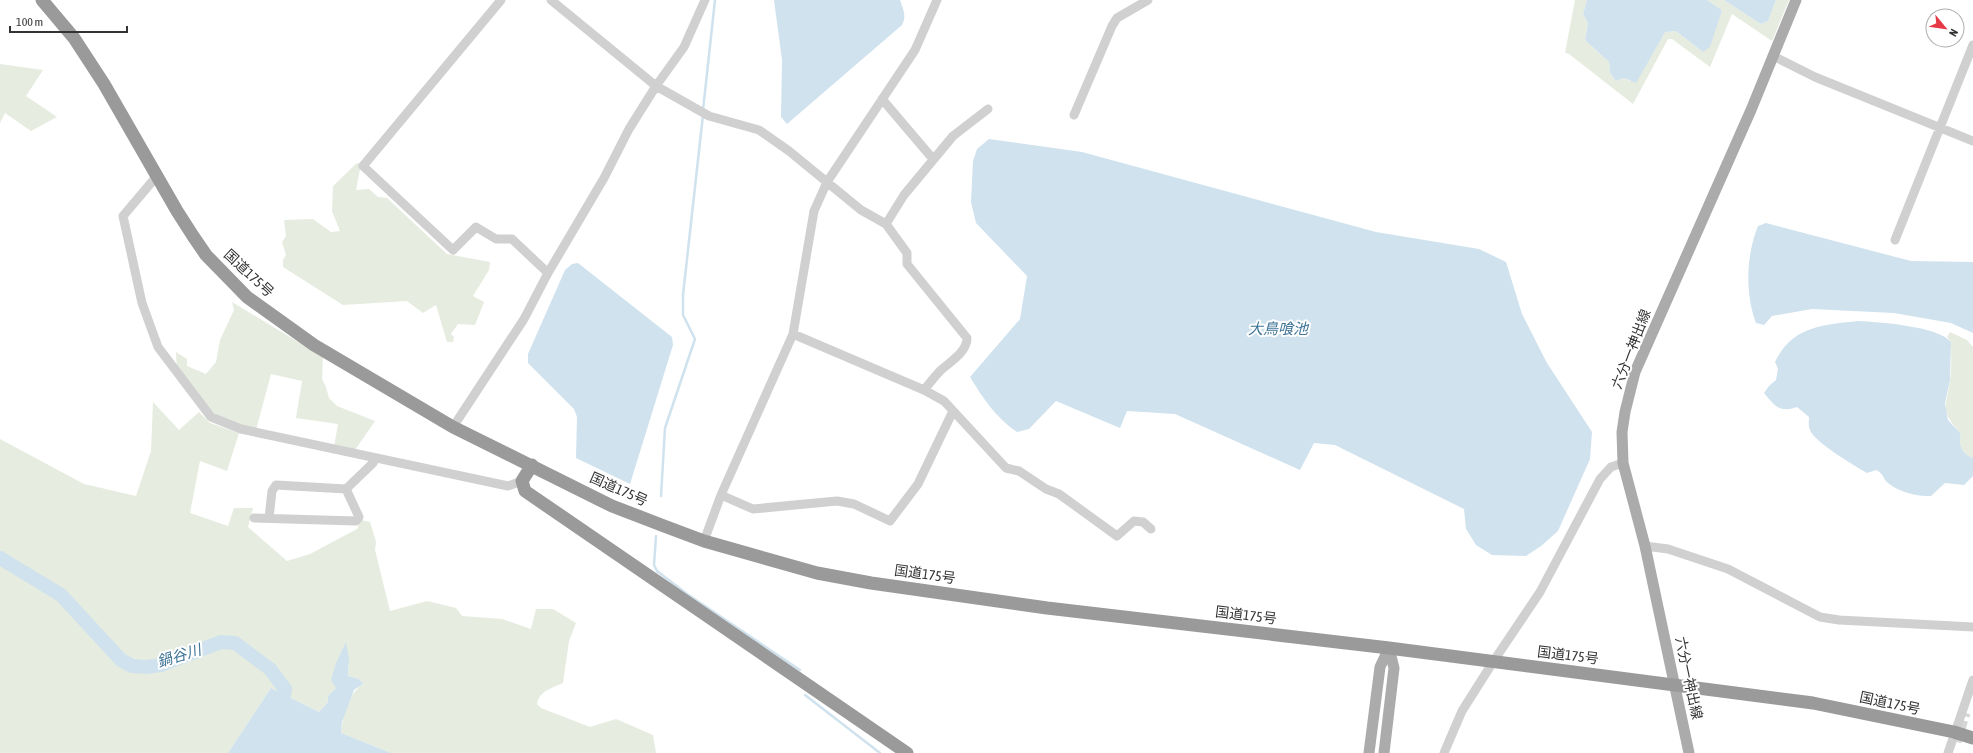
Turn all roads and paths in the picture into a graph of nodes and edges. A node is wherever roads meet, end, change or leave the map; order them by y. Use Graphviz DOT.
graph roads {
  1 [pos="42,0"];
  2 [pos="501,0"];
  3 [pos="551,0"];
  4 [pos="705,0"];
  5 [pos="937,0"];
  6 [pos="1148,0"];
  7 [pos="1796,0"];
  8 [pos="1973,46"];
  9 [pos="1773,56"];
  10 [pos="656,86"];
  11 [pos="882,100"];
  12 [pos="988,109"];
  13 [pos="1074,115"];
  14 [pos="1940,127"];
  15 [pos="1973,141"];
  16 [pos="934,159"];
  17 [pos="156,177"];
  18 [pos="827,182"];
  19 [pos="886,224"];
  20 [pos="1895,240"];
  21 [pos="548,273"];
  22 [pos="793,334"];
  23 [pos="924,390"];
  24 [pos="953,411"];
  25 [pos="453,427"];
  26 [pos="375,458"];
  27 [pos="1623,462"];
  28 [pos="532,465"];
  29 [pos="522,481"];
  30 [pos="346,489"];
  31 [pos="721,495"];
  32 [pos="254,518"];
  33 [pos="269,518"];
  34 [pos="1151,529"];
  35 [pos="704,541"];
  36 [pos="1645,546"];
  37 [pos="1973,627"];
  38 [pos="1389,648"];
  39 [pos="1493,662"];
  40 [pos="1973,680"];
  41 [pos="1675,685"];
  42 [pos="1973,695"];
  43 [pos="1966,713"];
  44 [pos="1955,737"];
  45 [pos="1973,738"];
  46 [pos="907,753"];
  47 [pos="1369,753"];
  48 [pos="1384,753"];
  49 [pos="1444,753"];
  50 [pos="1689,753"];
  51 [pos="1948,753"];
  52 [pos="1954,753"];
  1 -- 17 [label="highway, 国道175号"];
  2 -- 21 [label="street"];
  3 -- 10 [label="street"];
  4 -- 10 [label="street"];
  5 -- 11 [label="street"];
  6 -- 13 [label="street"];
  7 -- 9 [label="main road, 六分一神出線"];
  8 -- 14 [label="street"];
  9 -- 14 [label="street"];
  9 -- 27 [label="main road, 六分一神出線"];
  10 -- 18 [label="street"];
  10 -- 21 [label="street"];
  11 -- 16 [label="street"];
  11 -- 18 [label="street"];
  12 -- 16 [label="street"];
  14 -- 15 [label="street"];
  14 -- 20 [label="street"];
  16 -- 19 [label="street"];
  17 -- 25 [label="highway, 国道175号"];
  17 -- 26 [label="street"];
  18 -- 19 [label="street"];
  18 -- 22 [label="street"];
  19 -- 23 [label="street"];
  21 -- 25 [label="street"];
  22 -- 23 [label="street"];
  22 -- 31 [label="street"];
  23 -- 24 [label="street"];
  24 -- 31 [label="street"];
  24 -- 34 [label="street"];
  25 -- 28 [label="highway, 国道175号"];
  26 -- 29 [label="street"];
  26 -- 30 [label="street"];
  27 -- 36 [label="main road, 六分一神出線"];
  27 -- 39 [label="street"];
  28 -- 29 [label="highway"];
  28 -- 35 [label="highway, 国道175号"];
  29 -- 46 [label="highway"];
  30 -- 33 [label="street"];
  30 -- 33 [label="street"];
  31 -- 35 [label="street"];
  32 -- 33 [label="street"];
  35 -- 38 [label="highway, 国道175号"];
  36 -- 37 [label="street"];
  36 -- 41 [label="main road, 六分一神出線"];
  38 -- 39 [label="highway, 国道175号"];
  38 -- 47 [label="main road"];
  38 -- 48 [label="main road"];
  39 -- 41 [label="highway, 国道175号"];
  39 -- 49 [label="street"];
  40 -- 44 [label="street"];
  41 -- 44 [label="highway, 国道175号"];
  41 -- 50 [label="main road, 六分一神出線"];
  42 -- 43 [label="street"];
  44 -- 45 [label="highway, 国道175号"];
  44 -- 51 [label="street"];
  44 -- 52 [label="street"];
}
